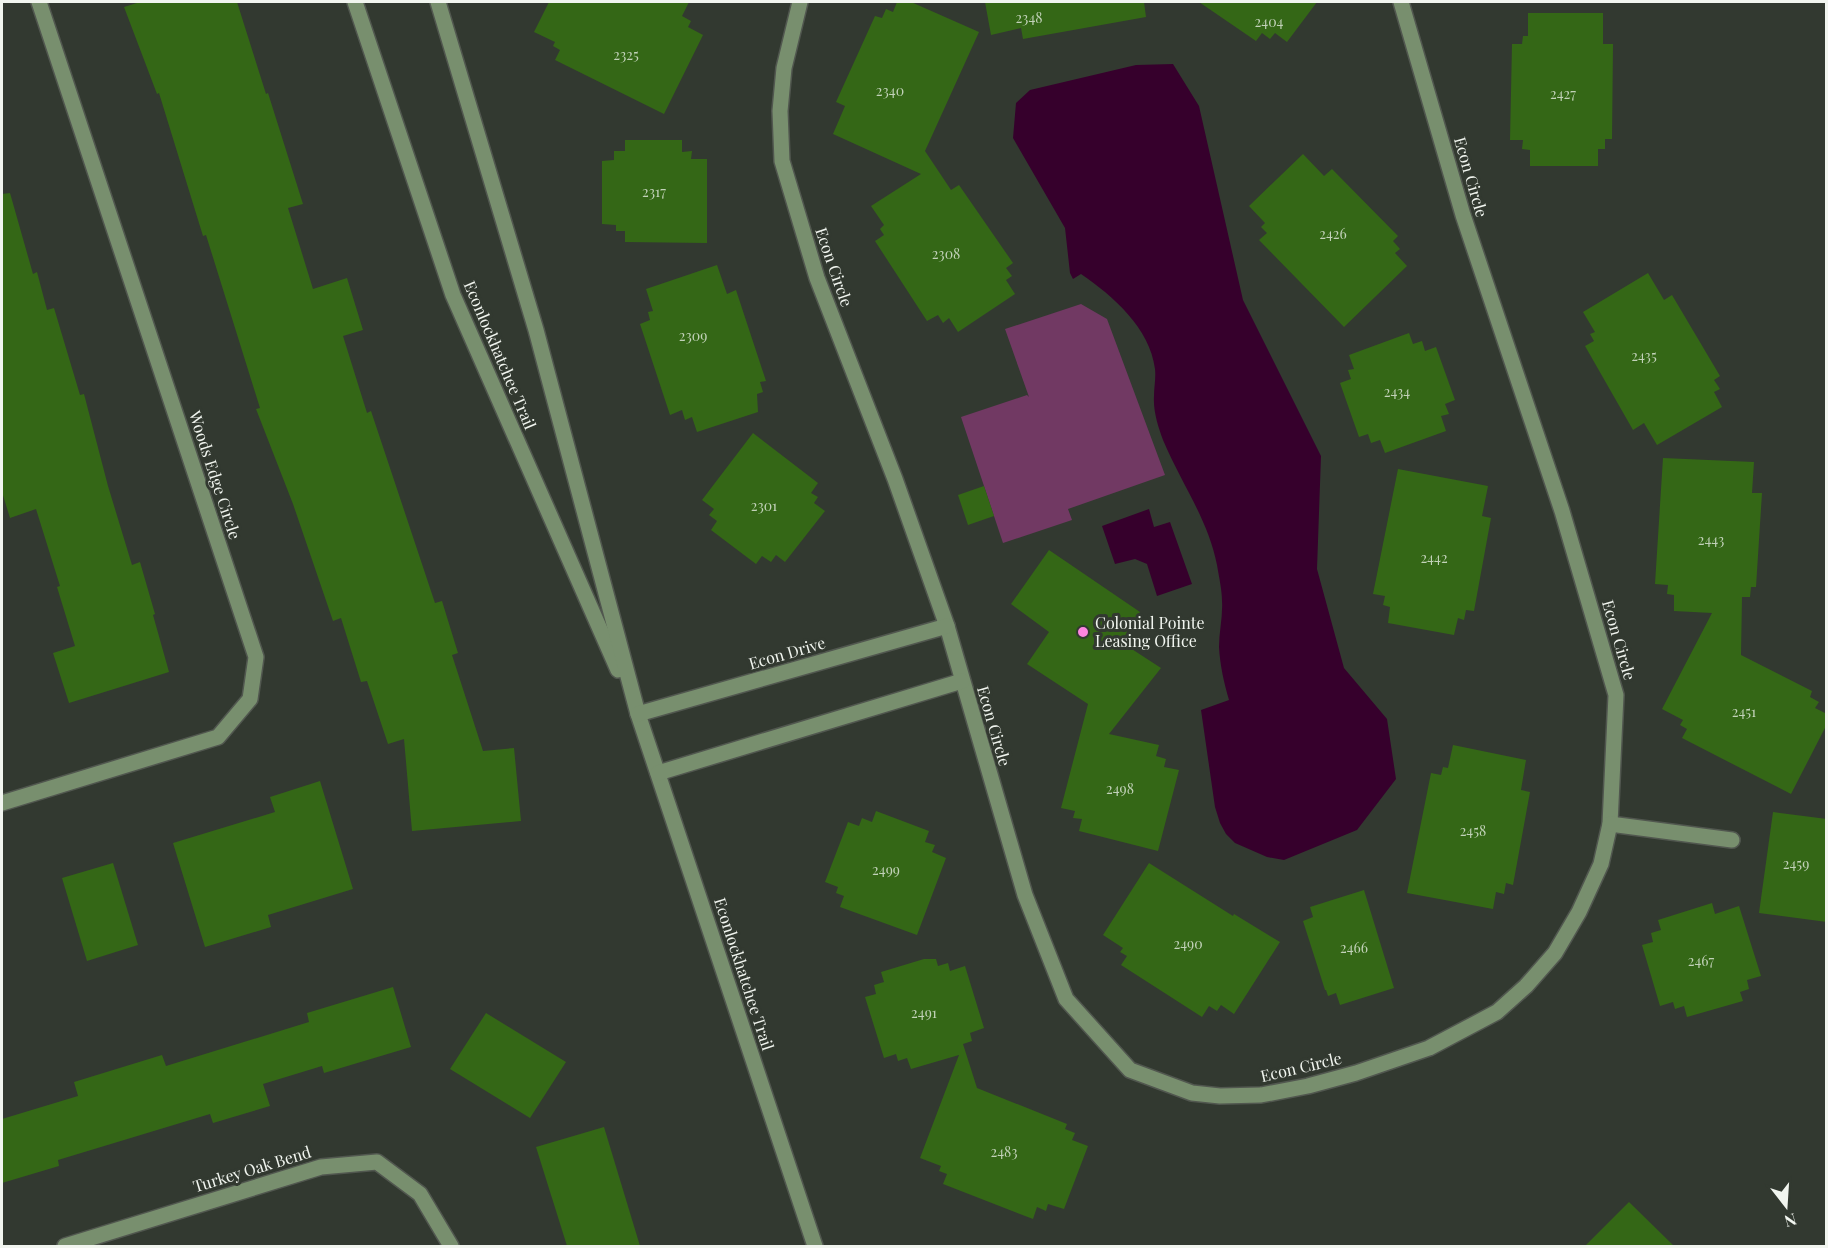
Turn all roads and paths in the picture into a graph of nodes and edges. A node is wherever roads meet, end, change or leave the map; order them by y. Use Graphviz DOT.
graph roads {
  1 [pos="39,2"];
  2 [pos="355,2"];
  3 [pos="438,2"];
  4 [pos="800,2"];
  5 [pos="1401,2"];
  6 [pos="947,626"];
  7 [pos="962,681"];
  8 [pos="638,714"];
  9 [pos="658,773"];
  10 [pos="2,803"];
  11 [pos="1610,824"];
  12 [pos="1732,840"];
  13 [pos="65,1246"];
  14 [pos="451,1246"];
  15 [pos="815,1246"];
  1 -- 10 [label="street, Woods Edge Circle"];
  2 -- 8 [label="street, Econlockhatchee Trail"];
  3 -- 8 [label="street, Econlockhatchee Trail"];
  4 -- 6 [label="street, Econ Circle"];
  5 -- 11 [label="street, Econ Circle"];
  6 -- 7 [label="street, Econ Circle"];
  6 -- 8 [label="street, Econ Drive"];
  7 -- 9 [label="street"];
  7 -- 11 [label="street, Econ Circle"];
  8 -- 9 [label="street, Econlockhatchee Trail"];
  9 -- 15 [label="street, Econlockhatchee Trail"];
  11 -- 12 [label="street"];
  13 -- 14 [label="street, Turkey Oak Bend"];
}
